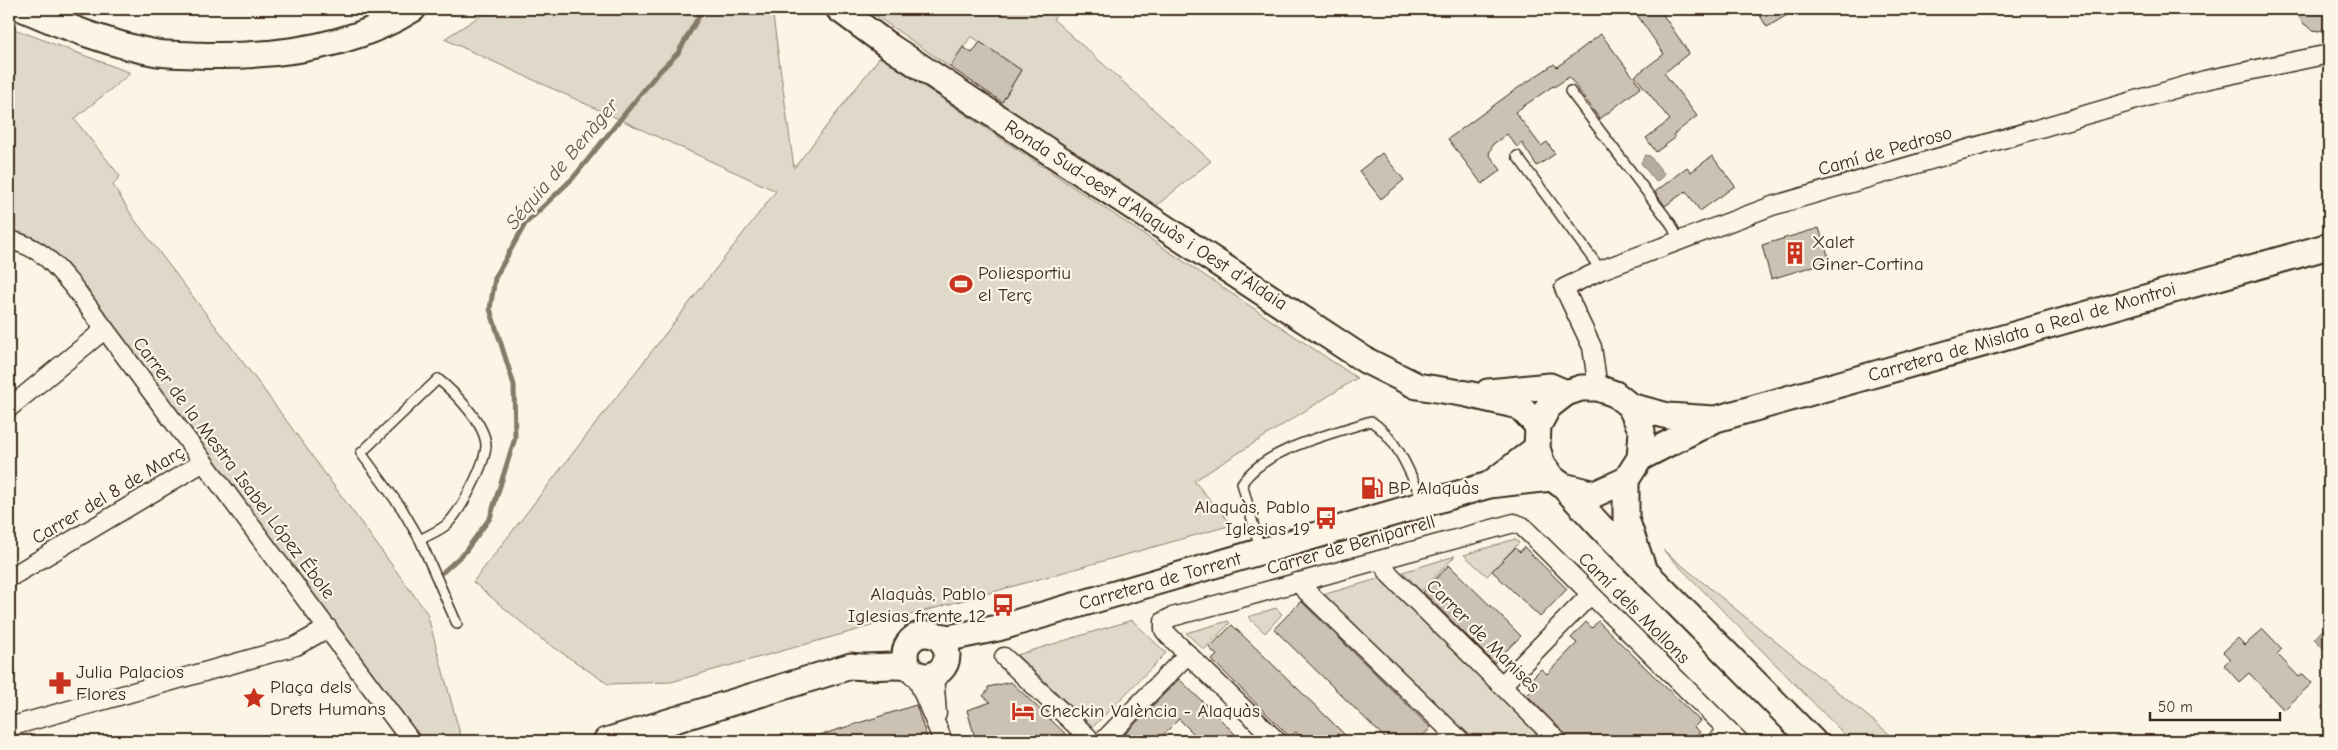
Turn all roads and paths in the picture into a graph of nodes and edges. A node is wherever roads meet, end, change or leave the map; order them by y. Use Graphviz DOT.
graph roads {
  1 [pos="24,9"];
  2 [pos="413,9"];
  3 [pos="839,9"];
  4 [pos="2329,54"];
  5 [pos="1570,91"];
  6 [pos="1517,156"];
  7 [pos="9,240"];
  8 [pos="1679,241"];
  9 [pos="2329,246"];
  10 [pos="1601,270"];
  11 [pos="104,330"];
  12 [pos="1598,388"];
  13 [pos="1566,393"];
  14 [pos="1467,394"];
  15 [pos="1630,406"];
  16 [pos="9,408"];
  17 [pos="1716,419"];
  18 [pos="1538,437"];
  19 [pos="1640,458"];
  20 [pos="202,463"];
  21 [pos="1626,480"];
  22 [pos="1557,482"];
  23 [pos="1489,485"];
  24 [pos="1424,505"];
  25 [pos="1507,523"];
  26 [pos="420,540"];
  27 [pos="1261,551"];
  28 [pos="1380,560"];
  29 [pos="1644,570"];
  30 [pos="9,578"];
  31 [pos="1297,582"];
  32 [pos="1590,595"];
  33 [pos="457,624"];
  34 [pos="328,628"];
  35 [pos="975,631"];
  36 [pos="921,637"];
  37 [pos="947,653"];
  38 [pos="1188,654"];
  39 [pos="1004,656"];
  40 [pos="851,666"];
  41 [pos="919,672"];
  42 [pos="1502,685"];
  43 [pos="9,726"];
  44 [pos="941,736"];
  45 [pos="1452,738"];
  46 [pos="1728,738"];
  47 [pos="1095,739"];
  48 [pos="411,741"];
  49 [pos="606,741"];
  50 [pos="1277,741"];
  51 [pos="1558,741"];
  52 [pos="1813,741"];
  1 -- 2 [label="main road"];
  3 -- 14 [label="main road, Ronda Sud-oest d'Alaquàs i Oest d'Aldaia"];
  4 -- 8 [label="street, Camí de Pedroso"];
  5 -- 8 [label="lane"];
  6 -- 10 [label="lane"];
  7 -- 11 [label="street, Carrer de la Mestra Isabel López Ébole"];
  8 -- 10 [label="street, Camí de Pedroso"];
  9 -- 17 [label="main road, Carretera de Mislata a Real de Montroi"];
  10 -- 12 [label="street, Camí de Pedroso"];
  11 -- 16 [label="street"];
  11 -- 20 [label="street, Carrer de la Mestra Isabel López Ébole"];
  12 -- 13 [label="main road"];
  12 -- 15 [label="main road"];
  13 -- 14 [label="main road, Ronda Sud-oest d'Alaquàs i Oest d'Aldaia"];
  13 -- 18 [label="main road"];
  14 -- 18 [label="main road, Ronda Sud-oest d'Alaquàs i Oest d'Aldaia"];
  15 -- 17 [label="main road"];
  15 -- 19 [label="main road"];
  17 -- 19 [label="main road"];
  18 -- 22 [label="main road"];
  18 -- 23 [label="main road, Carretera de Torrent"];
  19 -- 21 [label="main road"];
  20 -- 30 [label="street, Carrer del 8 de Març"];
  20 -- 34 [label="street, Carrer de la Mestra Isabel López Ébole"];
  21 -- 22 [label="main road"];
  21 -- 29 [label="main road"];
  22 -- 23 [label="main road, Carretera de Torrent"];
  22 -- 29 [label="main road"];
  23 -- 24 [label="main road, Carretera de Torrent"];
  24 -- 27 [label="main road, Carretera de Torrent"];
  24 -- 27 [label="lane"];
  25 -- 28 [label="street, Carrer de Beniparrell"];
  25 -- 32 [label="street, Camí dels Mollons"];
  26 -- 26 [label="lane"];
  26 -- 33 [label="lane"];
  27 -- 35 [label="main road, Carretera de Torrent"];
  28 -- 31 [label="street, Carrer de Beniparrell"];
  28 -- 42 [label="street, Carrer de Manises"];
  29 -- 52 [label="main road"];
  31 -- 38 [label="street, Carrer de Beniparrell"];
  31 -- 45 [label="street"];
  32 -- 42 [label="street"];
  32 -- 46 [label="street, Camí dels Mollons"];
  34 -- 43 [label="street"];
  34 -- 48 [label="street, Carrer de la Mestra Isabel López Ébole"];
  35 -- 36 [label="main road, Carretera de Torrent"];
  35 -- 37 [label="main road, Carretera de Torrent"];
  36 -- 37 [label="main road"];
  36 -- 40 [label="main road"];
  36 -- 41 [label="main road"];
  37 -- 41 [label="main road, Carretera de Torrent"];
  38 -- 47 [label="street"];
  38 -- 50 [label="street"];
  39 -- 47 [label="street"];
  40 -- 41 [label="main road"];
  40 -- 49 [label="main road"];
  41 -- 44 [label="street"];
  42 -- 51 [label="street, Carrer de Manises"];
}
